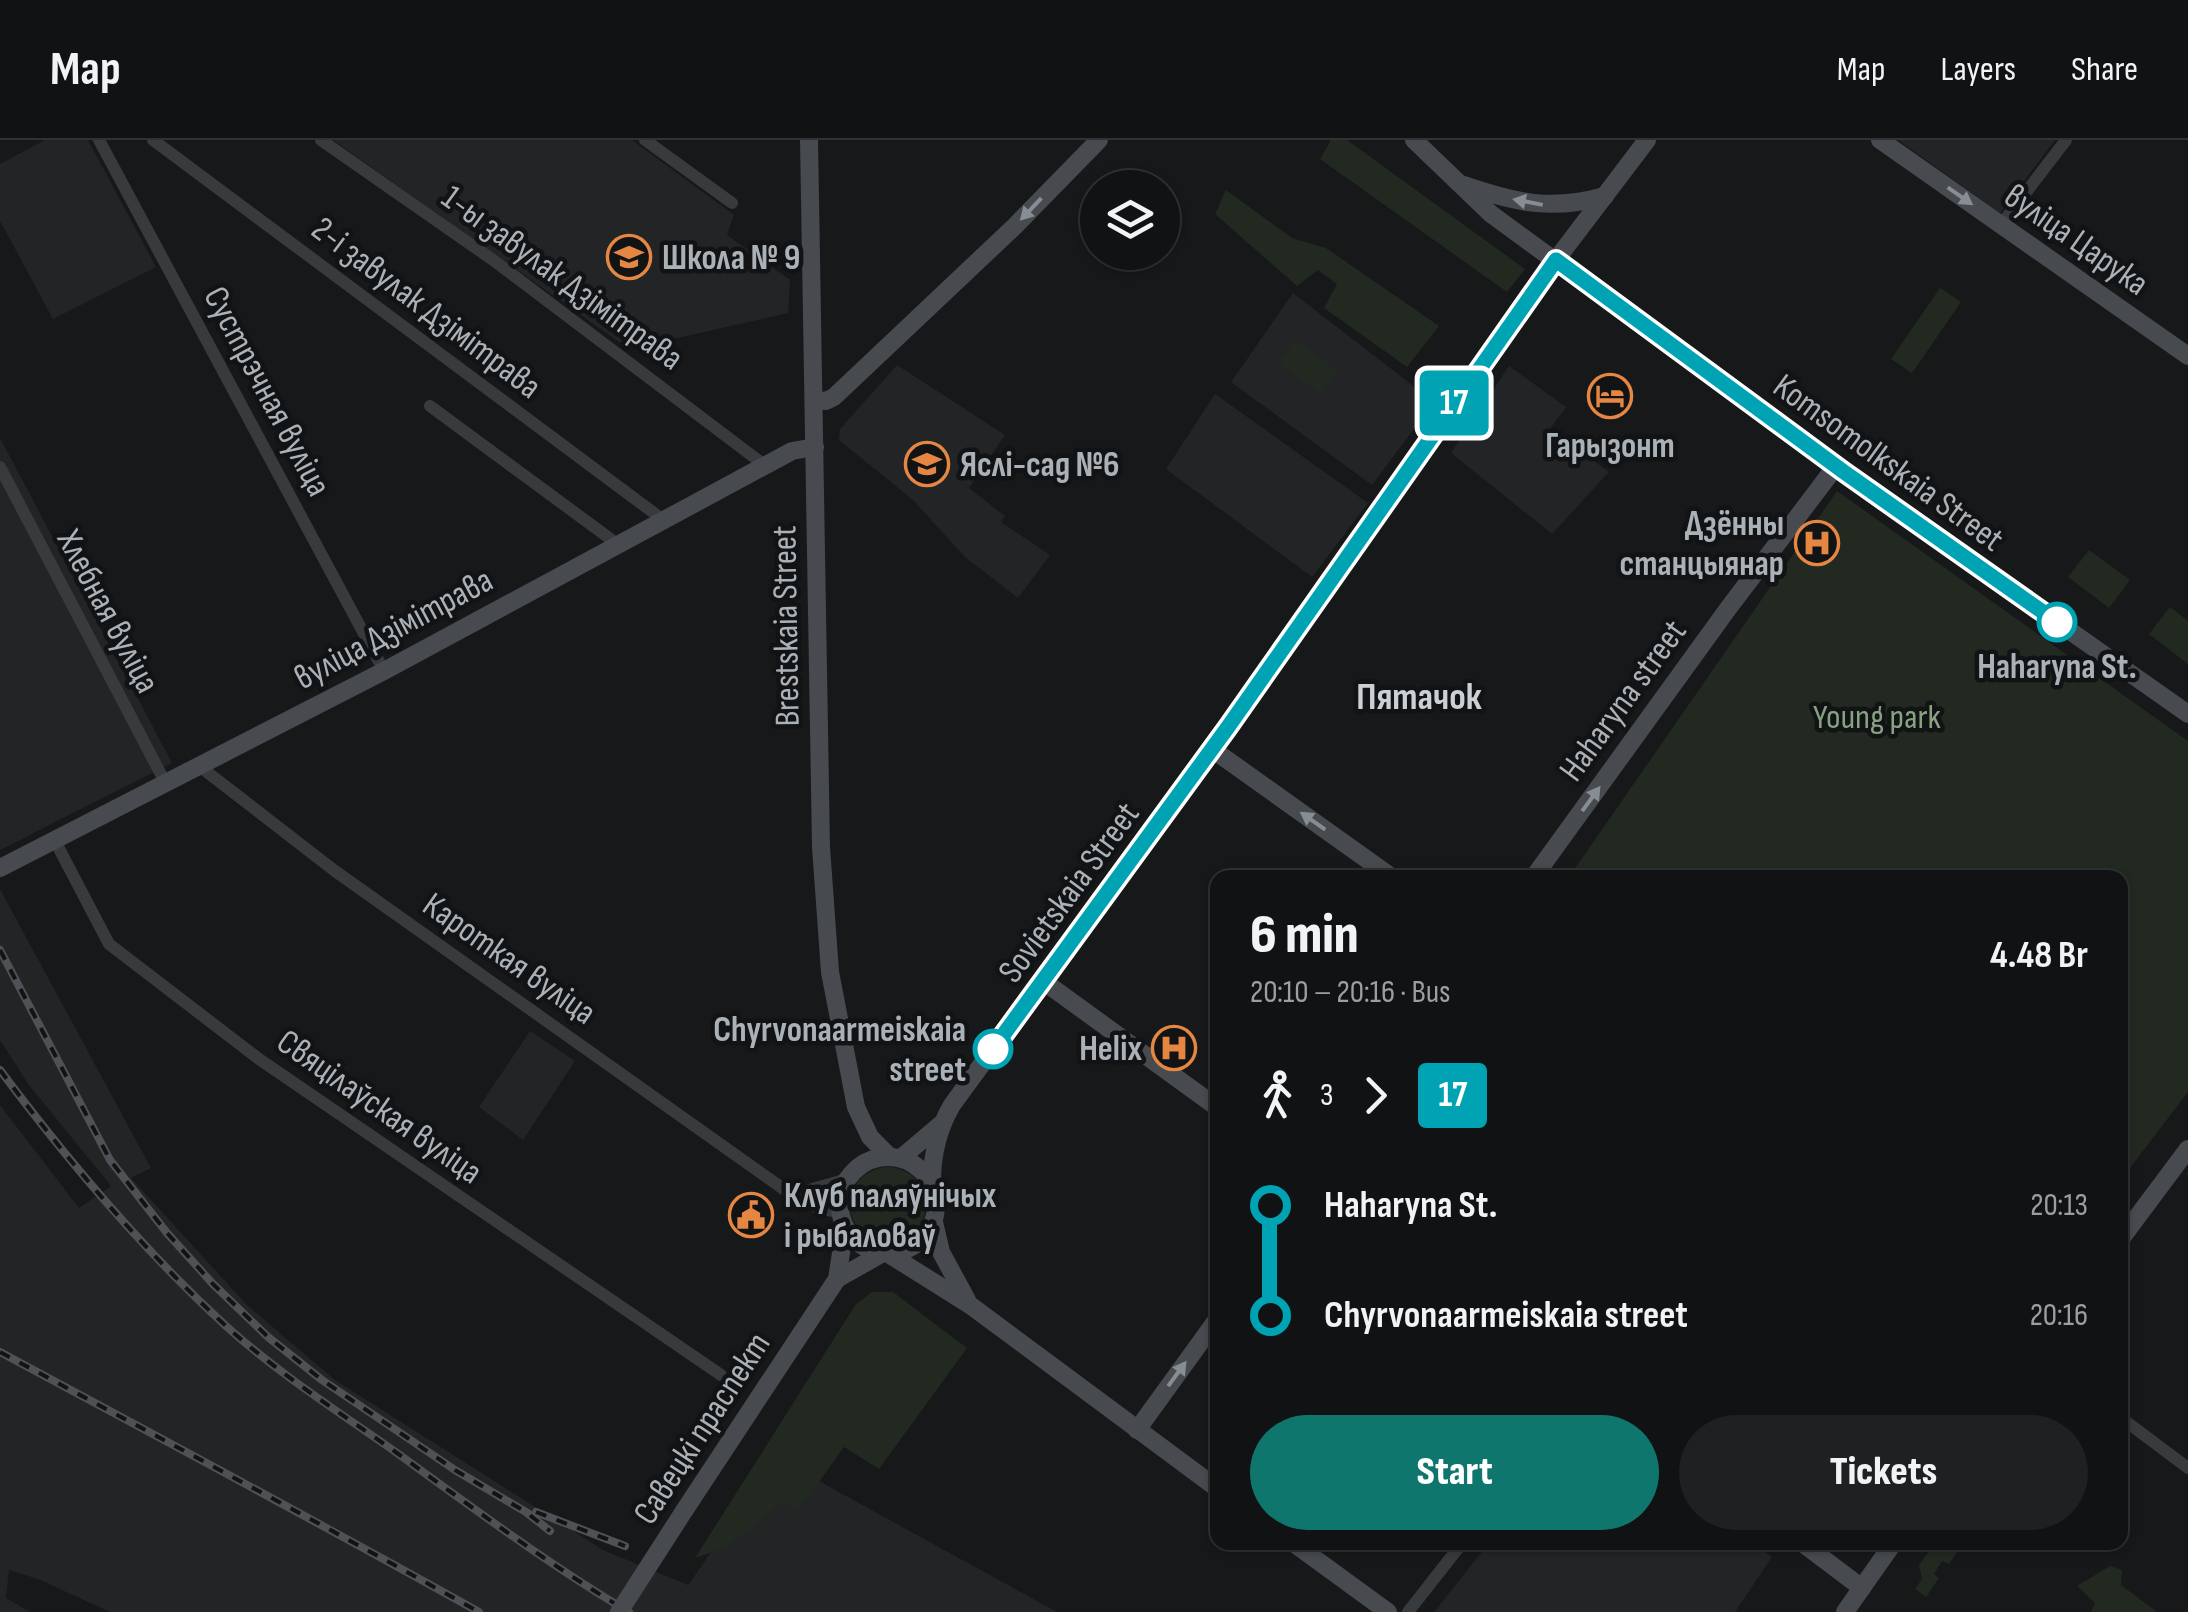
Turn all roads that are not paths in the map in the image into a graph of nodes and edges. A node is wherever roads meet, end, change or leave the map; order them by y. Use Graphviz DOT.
graph roads {
  1 [pos="100,140"];
  2 [pos="153,140"];
  3 [pos="321,140"];
  4 [pos="645,140"];
  5 [pos="808,140"];
  6 [pos="1100,140"];
  7 [pos="1414,140"];
  8 [pos="1647,140"];
  9 [pos="1880,140"];
  10 [pos="2066,140"];
  11 [pos="1453,180"];
  12 [pos="1605,196"];
  13 [pos="732,203"];
  14 [pos="2000,225"];
  15 [pos="1556,260"];
  16 [pos="2188,356"];
  17 [pos="814,400"];
  18 [pos="430,406"];
  19 [pos="815,447"];
  20 [pos="1836,466"];
  21 [pos="0,467"];
  22 [pos="767,467"];
  23 [pos="666,522"];
  24 [pos="620,546"];
  25 [pos="384,671"];
  26 [pos="2188,714"];
  27 [pos="198,766"];
  28 [pos="166,782"];
  29 [pos="54,839"];
  30 [pos="0,868"];
  31 [pos="1382,870"];
  32 [pos="1540,870"];
  33 [pos="1043,981"];
  34 [pos="1210,1102"];
  35 [pos="856,1107"];
  36 [pos="941,1124"];
  37 [pos="2188,1149"];
  38 [pos="895,1157"];
  39 [pos="851,1174"];
  40 [pos="932,1182"];
  41 [pos="792,1194"];
  42 [pos="843,1220"];
  43 [pos="934,1222"];
  44 [pos="2128,1229"];
  45 [pos="885,1253"];
  46 [pos="837,1280"];
  47 [pos="970,1305"];
  48 [pos="1210,1329"];
  49 [pos="722,1375"];
  50 [pos="2128,1423"];
  51 [pos="1136,1430"];
  52 [pos="2188,1468"];
  53 [pos="1210,1483"];
  54 [pos="1303,1550"];
  55 [pos="1456,1550"];
  56 [pos="1812,1550"];
  57 [pos="1888,1550"];
  58 [pos="1862,1588"];
  59 [pos="620,1612"];
  60 [pos="1388,1612"];
  61 [pos="1408,1612"];
  62 [pos="1845,1612"];
  1 -- 25 [label="street, Сустрэчная вуліца"];
  2 -- 23 [label="street, 2-і завулак Дзімітрава"];
  3 -- 22 [label="street, 1-ы завулак Дзімітрава"];
  4 -- 13 [label="street"];
  5 -- 17 [label="main road, Brestskaia Street"];
  6 -- 17 [label="main road, one-way"];
  7 -- 11 [label="main road, Komsomolkskaia Street"];
  8 -- 12 [label="main road"];
  9 -- 14 [label="main road, вуліца Царука, one-way"];
  10 -- 14 [label="street"];
  12 -- 11 [label="main road, one-way"];
  11 -- 15 [label="main road, Komsomolkskaia Street"];
  12 -- 15 [label="main road"];
  14 -- 16 [label="main road, вуліца Царука"];
  15 -- 20 [label="main road, Komsomolkskaia Street"];
  17 -- 19 [label="main road, Brestskaia Street"];
  18 -- 24 [label="street"];
  19 -- 22 [label="main road, вуліца Дзімітрава"];
  19 -- 35 [label="main road, Brestskaia Street"];
  20 -- 26 [label="main road, Komsomolkskaia Street"];
  32 -- 20 [label="main road, Haharyna street, one-way"];
  21 -- 28 [label="street, Хлебная вуліца"];
  22 -- 23 [label="main road, вуліца Дзімітрава"];
  23 -- 24 [label="main road, вуліца Дзімітрава"];
  24 -- 25 [label="main road, вуліца Дзімітрава"];
  25 -- 27 [label="main road, вуліца Дзімітрава"];
  27 -- 28 [label="main road, вуліца Дзімітрава"];
  27 -- 41 [label="street, Кароткая вуліца"];
  28 -- 29 [label="main road, вуліца Дзімітрава"];
  29 -- 30 [label="main road, вуліца Дзімітрава"];
  29 -- 49 [label="street, Свяцілаўская вуліца"];
  31 -- 33 [label="main road, Sovietskaia Street, one-way"];
  33 -- 34 [label="main road"];
  33 -- 36 [label="main road, Sovietskaia Street"];
  35 -- 38 [label="main road, Brestskaia Street"];
  35 -- 39 [label="main road, Brestskaia Street"];
  36 -- 38 [label="main road, Sovietskaia Street"];
  36 -- 40 [label="main road, Sovietskaia Street"];
  37 -- 44 [label="main road"];
  38 -- 39 [label="main road"];
  38 -- 40 [label="main road"];
  39 -- 41 [label="street"];
  39 -- 42 [label="main road"];
  40 -- 43 [label="main road"];
  41 -- 42 [label="street, Кароткая вуліца"];
  42 -- 45 [label="main road"];
  42 -- 46 [label="main road, Савецкі праспект"];
  43 -- 45 [label="main road"];
  43 -- 47 [label="main road"];
  45 -- 46 [label="main road, Савецкі праспект"];
  45 -- 47 [label="main road"];
  46 -- 59 [label="main road, Савецкі праспект, bridge"];
  47 -- 51 [label="main road"];
  51 -- 48 [label="main road, one-way"];
  50 -- 52 [label="street"];
  51 -- 53 [label="main road"];
  54 -- 60 [label="main road"];
  55 -- 61 [label="street"];
  56 -- 58 [label="main road"];
  57 -- 58 [label="main road"];
  58 -- 62 [label="main road"];
}
